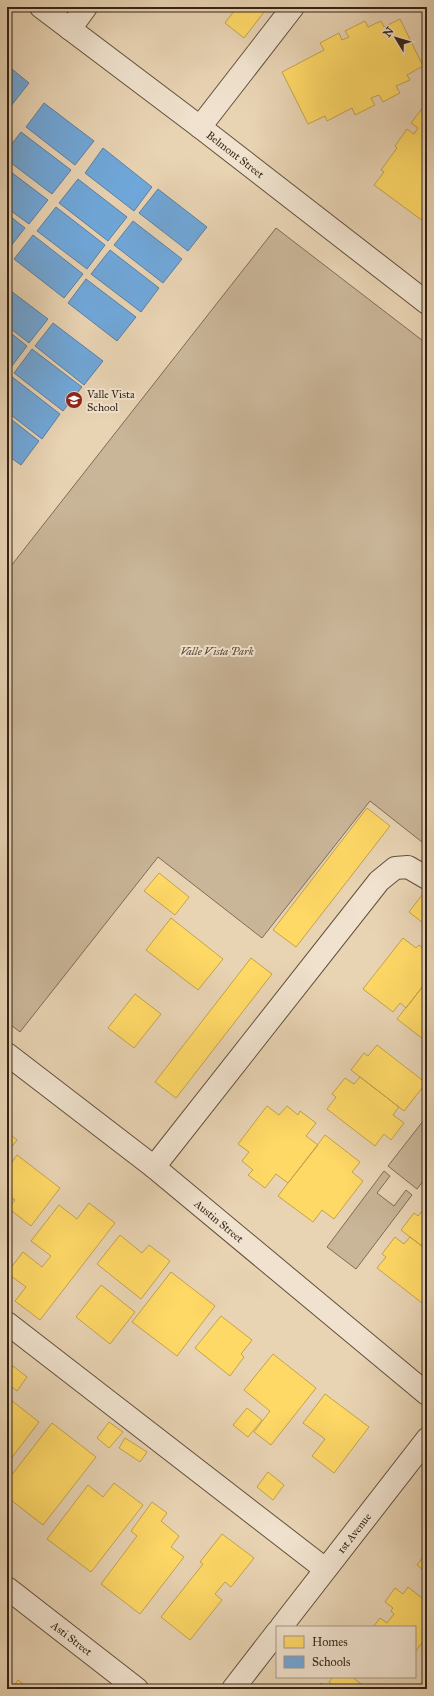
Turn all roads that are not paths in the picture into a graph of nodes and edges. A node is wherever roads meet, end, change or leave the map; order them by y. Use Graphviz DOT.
graph roads {
  1 [pos="41,7"];
  2 [pos="86,7"];
  3 [pos="293,7"];
  4 [pos="70,29"];
  5 [pos="200,127"];
  6 [pos="427,304"];
  7 [pos="427,878"];
  8 [pos="7,1054"];
  9 [pos="154,1167"];
  10 [pos="7,1323"];
  11 [pos="427,1394"];
  12 [pos="427,1439"];
  13 [pos="325,1569"];
  14 [pos="7,1588"];
  15 [pos="281,1626"];
  16 [pos="276,1633"];
  17 [pos="137,1689"];
  18 [pos="233,1689"];
  1 -- 4 [label="street, Belmont Street"];
  2 -- 4 [label="street"];
  3 -- 5 [label="street"];
  4 -- 5 [label="street, Belmont Street"];
  5 -- 6 [label="street, Belmont Street"];
  7 -- 9 [label="street"];
  8 -- 9 [label="street, Austin Street"];
  9 -- 11 [label="street, Austin Street"];
  10 -- 13 [label="street"];
  12 -- 13 [label="street, 1st Avenue"];
  13 -- 15 [label="street, 1st Avenue"];
  14 -- 17 [label="street, Asti Street"];
  16 -- 18 [label="street"];
}
